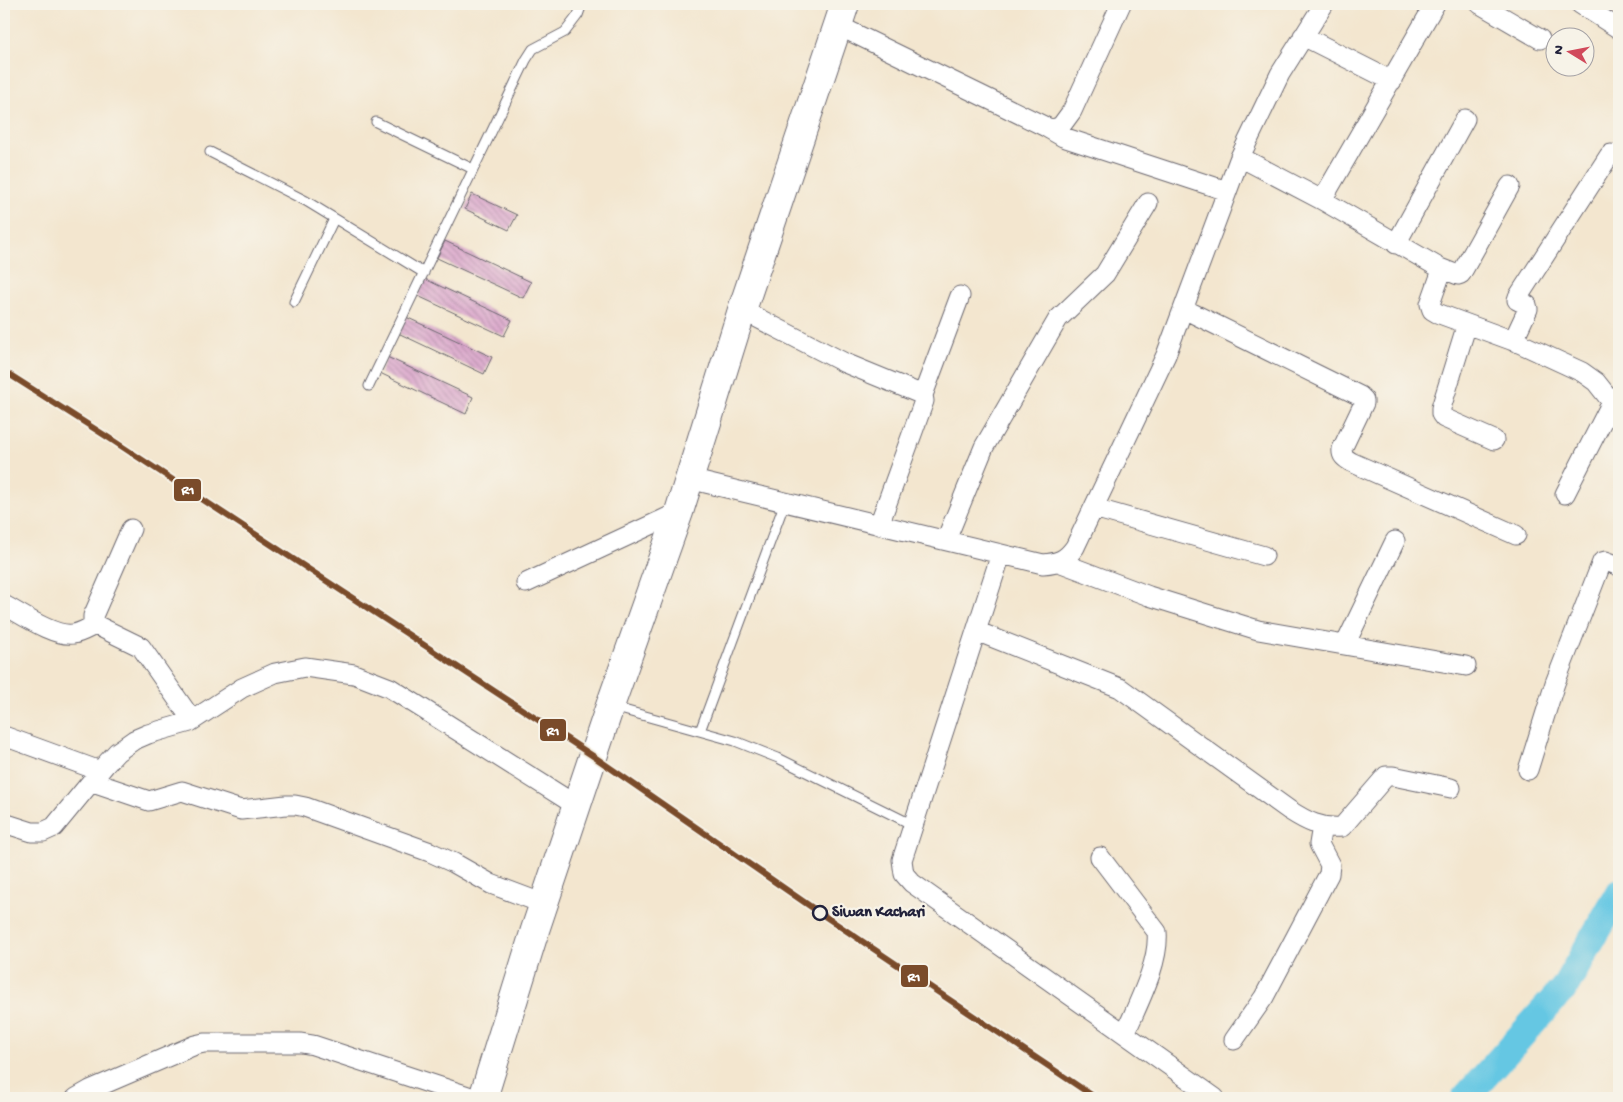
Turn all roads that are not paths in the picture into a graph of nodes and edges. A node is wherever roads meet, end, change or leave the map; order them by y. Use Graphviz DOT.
graph roads {
  1 [pos="582,4"];
  2 [pos="1121,4"];
  3 [pos="1324,4"];
  4 [pos="1435,4"];
  5 [pos="1480,4"];
  6 [pos="1580,4"];
  7 [pos="841,14"];
  8 [pos="1619,29"];
  9 [pos="1304,36"];
  10 [pos="1540,39"];
  11 [pos="1392,81"];
  12 [pos="1465,119"];
  13 [pos="376,122"];
  14 [pos="1051,130"];
  15 [pos="210,152"];
  16 [pos="1619,156"];
  17 [pos="1240,157"];
  18 [pos="474,169"];
  19 [pos="1510,186"];
  20 [pos="1227,190"];
  21 [pos="1322,200"];
  22 [pos="1148,203"];
  23 [pos="334,219"];
  24 [pos="1396,244"];
  25 [pos="1440,268"];
  26 [pos="424,273"];
  27 [pos="960,296"];
  28 [pos="294,302"];
  29 [pos="742,310"];
  30 [pos="1184,310"];
  31 [pos="1468,324"];
  32 [pos="1513,341"];
  33 [pos="369,386"];
  34 [pos="923,395"];
  35 [pos="1615,406"];
  36 [pos="1494,440"];
  37 [pos="689,479"];
  38 [pos="1565,494"];
  39 [pos="785,502"];
  40 [pos="1094,508"];
  41 [pos="679,512"];
  42 [pos="879,525"];
  43 [pos="131,529"];
  44 [pos="1516,536"];
  45 [pos="946,540"];
  46 [pos="1395,541"];
  47 [pos="1002,554"];
  48 [pos="1264,556"];
  49 [pos="1059,562"];
  50 [pos="1619,566"];
  51 [pos="526,583"];
  52 [pos="4,605"];
  53 [pos="95,625"];
  54 [pos="976,631"];
  55 [pos="1345,645"];
  56 [pos="1466,666"];
  57 [pos="610,706"];
  58 [pos="192,720"];
  59 [pos="700,731"];
  60 [pos="4,736"];
  61 [pos="1528,770"];
  62 [pos="96,777"];
  63 [pos="1451,788"];
  64 [pos="577,806"];
  65 [pos="4,822"];
  66 [pos="913,825"];
  67 [pos="1322,826"];
  68 [pos="1100,857"];
  69 [pos="544,904"];
  70 [pos="1125,1034"];
  71 [pos="1234,1040"];
  72 [pos="76,1098"];
  73 [pos="474,1098"];
  74 [pos="483,1098"];
  75 [pos="1215,1098"];
  1 -- 18 [label="lane"];
  2 -- 14 [label="street"];
  3 -- 9 [label="street"];
  4 -- 11 [label="street"];
  5 -- 10 [label="street"];
  6 -- 8 [label="street"];
  7 -- 14 [label="street"];
  7 -- 29 [label="highway"];
  9 -- 11 [label="street"];
  9 -- 17 [label="street"];
  11 -- 21 [label="street"];
  12 -- 24 [label="street"];
  13 -- 18 [label="lane"];
  14 -- 20 [label="street"];
  15 -- 23 [label="lane"];
  16 -- 32 [label="street"];
  17 -- 20 [label="street"];
  17 -- 21 [label="street"];
  18 -- 26 [label="lane"];
  19 -- 25 [label="street"];
  20 -- 30 [label="street"];
  21 -- 24 [label="street"];
  22 -- 45 [label="street"];
  23 -- 26 [label="lane"];
  23 -- 28 [label="lane"];
  24 -- 25 [label="street"];
  25 -- 31 [label="street"];
  26 -- 33 [label="lane"];
  27 -- 34 [label="street"];
  29 -- 34 [label="street"];
  29 -- 37 [label="highway"];
  30 -- 40 [label="street"];
  30 -- 44 [label="street"];
  31 -- 32 [label="street"];
  31 -- 36 [label="street"];
  32 -- 35 [label="street"];
  34 -- 42 [label="street"];
  35 -- 38 [label="street"];
  37 -- 39 [label="street"];
  37 -- 41 [label="highway"];
  39 -- 42 [label="street"];
  39 -- 59 [label="lane"];
  40 -- 48 [label="street"];
  40 -- 49 [label="street"];
  41 -- 51 [label="street"];
  41 -- 57 [label="highway"];
  42 -- 45 [label="street"];
  43 -- 53 [label="street"];
  45 -- 47 [label="street"];
  46 -- 55 [label="street"];
  47 -- 49 [label="street"];
  47 -- 54 [label="street"];
  49 -- 55 [label="street"];
  50 -- 61 [label="street"];
  52 -- 53 [label="street"];
  53 -- 58 [label="street"];
  54 -- 66 [label="street"];
  54 -- 67 [label="street"];
  55 -- 56 [label="street"];
  57 -- 59 [label="lane"];
  57 -- 64 [label="highway"];
  58 -- 62 [label="street"];
  58 -- 64 [label="street"];
  59 -- 66 [label="lane"];
  60 -- 62 [label="street"];
  62 -- 65 [label="street"];
  62 -- 69 [label="street"];
  63 -- 67 [label="street"];
  64 -- 69 [label="highway"];
  66 -- 70 [label="street"];
  67 -- 71 [label="street"];
  68 -- 70 [label="street"];
  69 -- 74 [label="highway"];
  70 -- 75 [label="street"];
  72 -- 73 [label="street"];
}
